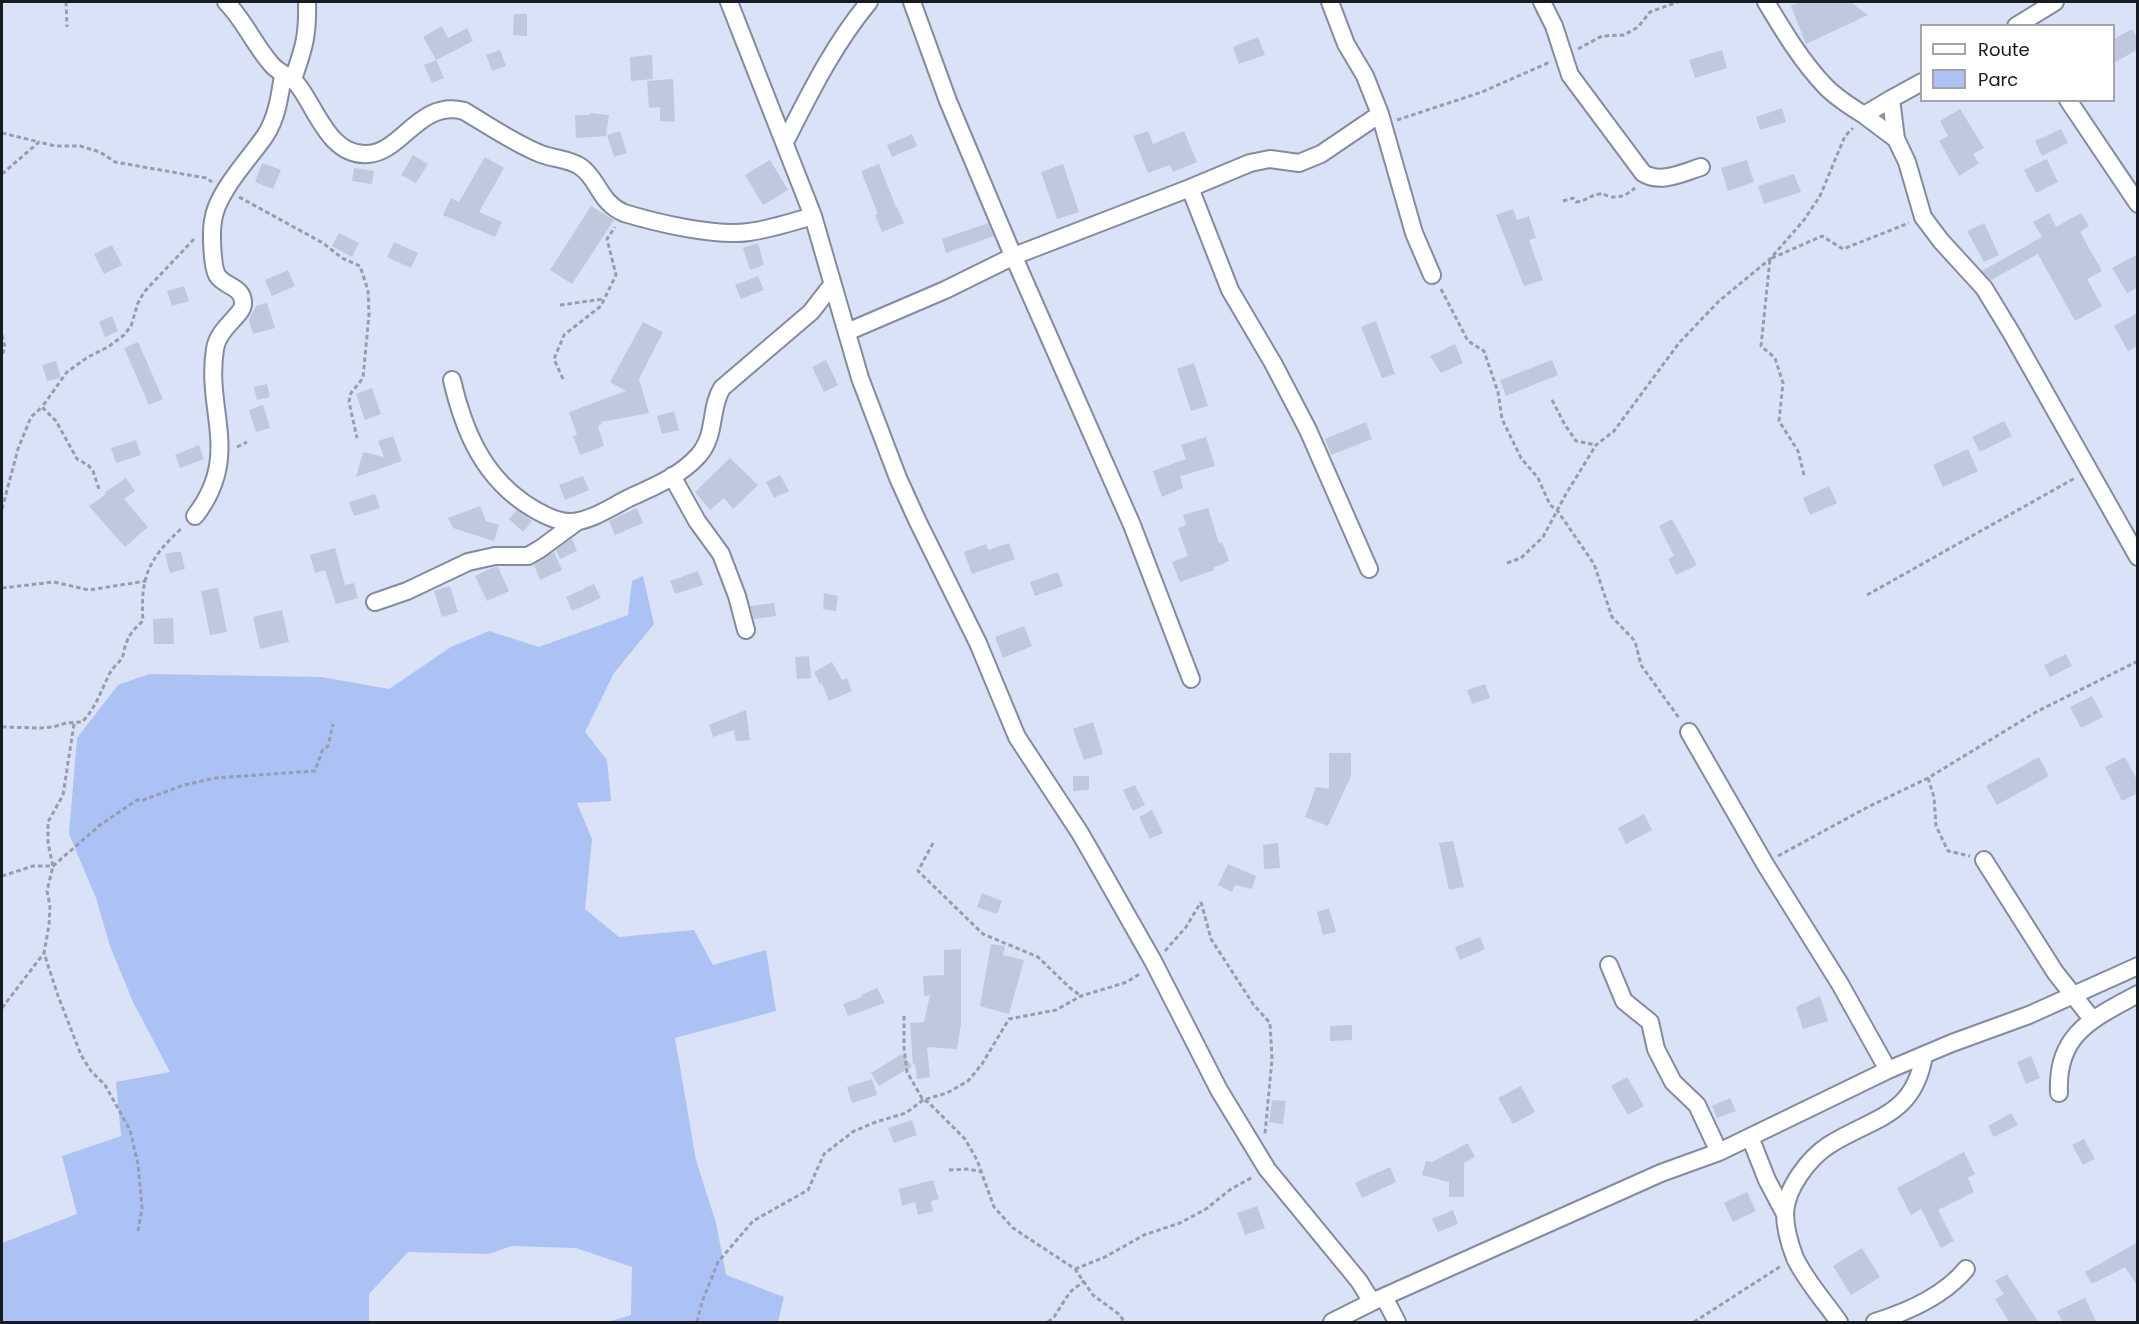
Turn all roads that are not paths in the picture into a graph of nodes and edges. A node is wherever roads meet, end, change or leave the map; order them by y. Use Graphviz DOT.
graph roads {
  1 [pos="226,2"];
  2 [pos="307,2"];
  3 [pos="729,2"];
  4 [pos="869,2"];
  5 [pos="912,2"];
  6 [pos="1330,2"];
  7 [pos="1542,2"];
  8 [pos="1766,2"];
  9 [pos="2046,12"];
  10 [pos="2020,24"];
  11 [pos="288,77"];
  12 [pos="1920,83"];
  13 [pos="1891,99"];
  14 [pos="2069,102"];
  15 [pos="1864,116"];
  16 [pos="1382,119"];
  17 [pos="1896,139"];
  18 [pos="785,142"];
  19 [pos="1701,167"];
  20 [pos="1190,188"];
  21 [pos="2138,204"];
  22 [pos="813,216"];
  23 [pos="1014,256"];
  24 [pos="1432,275"];
  25 [pos="832,285"];
  26 [pos="847,332"];
  27 [pos="452,380"];
  28 [pos="672,476"];
  29 [pos="195,516"];
  30 [pos="578,521"];
  31 [pos="2138,556"];
  32 [pos="1369,569"];
  33 [pos="375,602"];
  34 [pos="746,630"];
  35 [pos="1191,679"];
  36 [pos="1689,732"];
  37 [pos="1983,860"];
  38 [pos="1609,965"];
  39 [pos="2138,966"];
  40 [pos="2072,994"];
  41 [pos="2138,994"];
  42 [pos="2092,1019"];
  43 [pos="1924,1055"];
  44 [pos="1888,1070"];
  45 [pos="2059,1093"];
  46 [pos="1750,1137"];
  47 [pos="1719,1152"];
  48 [pos="1785,1214"];
  49 [pos="1966,1269"];
  50 [pos="1378,1300"];
  51 [pos="1332,1323"];
  52 [pos="1397,1323"];
  53 [pos="1839,1323"];
  54 [pos="1875,1323"];
  1 -- 11 [label="street"];
  2 -- 11 [label="street"];
  3 -- 18 [label="street"];
  4 -- 18 [label="street"];
  5 -- 23 [label="street"];
  6 -- 16 [label="street"];
  7 -- 19 [label="street"];
  8 -- 15 [label="street"];
  9 -- 10 [label="street"];
  11 -- 22 [label="street"];
  11 -- 29 [label="street"];
  12 -- 13 [label="street"];
  13 -- 15 [label="street"];
  13 -- 17 [label="street"];
  14 -- 21 [label="street"];
  15 -- 17 [label="street"];
  16 -- 20 [label="street"];
  16 -- 24 [label="street"];
  17 -- 31 [label="street"];
  18 -- 22 [label="street"];
  20 -- 23 [label="street"];
  20 -- 32 [label="street"];
  22 -- 25 [label="street"];
  23 -- 26 [label="street"];
  23 -- 35 [label="street"];
  25 -- 26 [label="street"];
  25 -- 28 [label="street"];
  26 -- 50 [label="street"];
  27 -- 30 [label="street"];
  28 -- 30 [label="street"];
  28 -- 34 [label="street"];
  30 -- 33 [label="street"];
  36 -- 44 [label="street"];
  37 -- 40 [label="street"];
  38 -- 47 [label="street"];
  39 -- 40 [label="street"];
  40 -- 42 [label="street"];
  40 -- 43 [label="street"];
  41 -- 42 [label="street"];
  42 -- 45 [label="street"];
  43 -- 44 [label="street"];
  43 -- 48 [label="street"];
  44 -- 46 [label="street"];
  46 -- 47 [label="street"];
  46 -- 48 [label="street"];
  47 -- 50 [label="street"];
  48 -- 53 [label="street"];
  49 -- 54 [label="street"];
  50 -- 51 [label="street"];
  50 -- 52 [label="street"];
}
